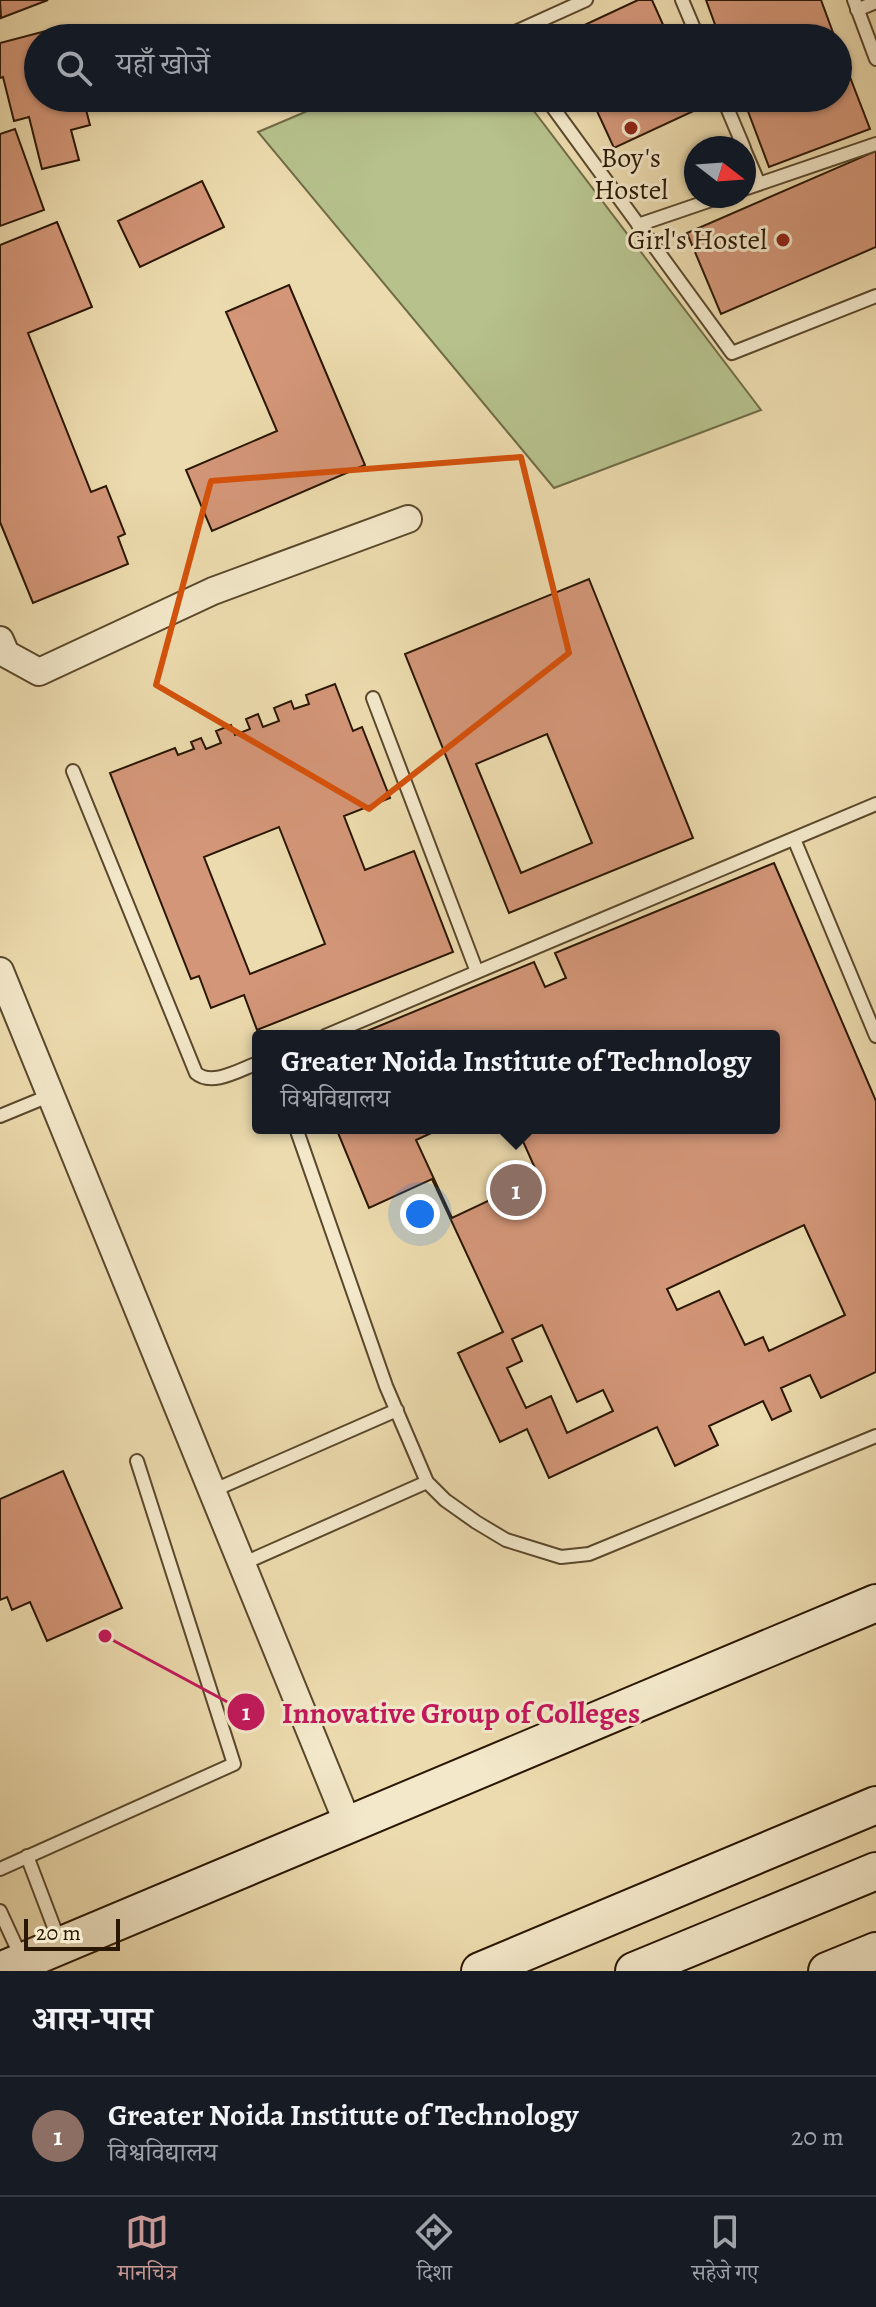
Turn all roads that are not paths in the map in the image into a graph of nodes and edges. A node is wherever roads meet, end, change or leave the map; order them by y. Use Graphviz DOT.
graph roads {
  1 [pos="586,0"];
  2 [pos="682,0"];
  3 [pos="876,2"];
  4 [pos="855,5"];
  5 [pos="533,24"];
  6 [pos="692,24"];
  7 [pos="876,59"];
  8 [pos="556,112"];
  9 [pos="729,112"];
  10 [pos="739,136"];
  11 [pos="876,144"];
  12 [pos="756,177"];
  13 [pos="759,184"];
  14 [pos="756,185"];
  15 [pos="688,208"];
  16 [pos="638,225"];
  17 [pos="876,296"];
  18 [pos="408,519"];
  19 [pos="0,640"];
  20 [pos="373,698"];
  21 [pos="73,771"];
  22 [pos="876,804"];
  23 [pos="794,839"];
  24 [pos="0,971"];
  25 [pos="477,972"];
  26 [pos="339,1030"];
  27 [pos="876,1036"];
  28 [pos="252,1065"];
  29 [pos="51,1095"];
  30 [pos="0,1116"];
  31 [pos="298,1134"];
  32 [pos="397,1410"];
  33 [pos="876,1436"];
  34 [pos="137,1461"];
  35 [pos="427,1482"];
  36 [pos="212,1491"];
  37 [pos="242,1564"];
  38 [pos="876,1603"];
  39 [pos="876,1805"];
  40 [pos="348,1824"];
  41 [pos="27,1856"];
  42 [pos="0,1869"];
  43 [pos="876,1871"];
  44 [pos="0,1911"];
  45 [pos="61,1945"];
  46 [pos="876,1951"];
  47 [pos="12,1966"];
  48 [pos="480,1971"];
  49 [pos="634,1971"];
  50 [pos="827,1971"];
  1 -- 5 [label="lane"];
  2 -- 6 [label="lane"];
  3 -- 4 [label="lane"];
  4 -- 7 [label="lane"];
  8 -- 16 [label="lane"];
  9 -- 10 [label="lane"];
  11 -- 13 [label="lane"];
  12 -- 13 [label="lane"];
  13 -- 14 [label="lane"];
  15 -- 16 [label="lane"];
  16 -- 17 [label="lane"];
  18 -- 19 [label="street"];
  20 -- 25 [label="lane"];
  21 -- 28 [label="lane"];
  22 -- 23 [label="lane"];
  23 -- 25 [label="lane"];
  23 -- 27 [label="lane"];
  24 -- 29 [label="street"];
  25 -- 26 [label="lane"];
  29 -- 30 [label="lane"];
  29 -- 36 [label="street"];
  31 -- 32 [label="lane"];
  32 -- 35 [label="lane"];
  32 -- 36 [label="lane"];
  33 -- 35 [label="lane"];
  34 -- 41 [label="lane"];
  35 -- 37 [label="lane"];
  36 -- 37 [label="street"];
  37 -- 40 [label="street"];
  38 -- 40 [label="street"];
  39 -- 48 [label="street"];
  40 -- 45 [label="street"];
  41 -- 42 [label="lane"];
  41 -- 45 [label="lane"];
  43 -- 49 [label="street"];
  44 -- 47 [label="lane"];
  45 -- 47 [label="street"];
  46 -- 50 [label="street"];
}
